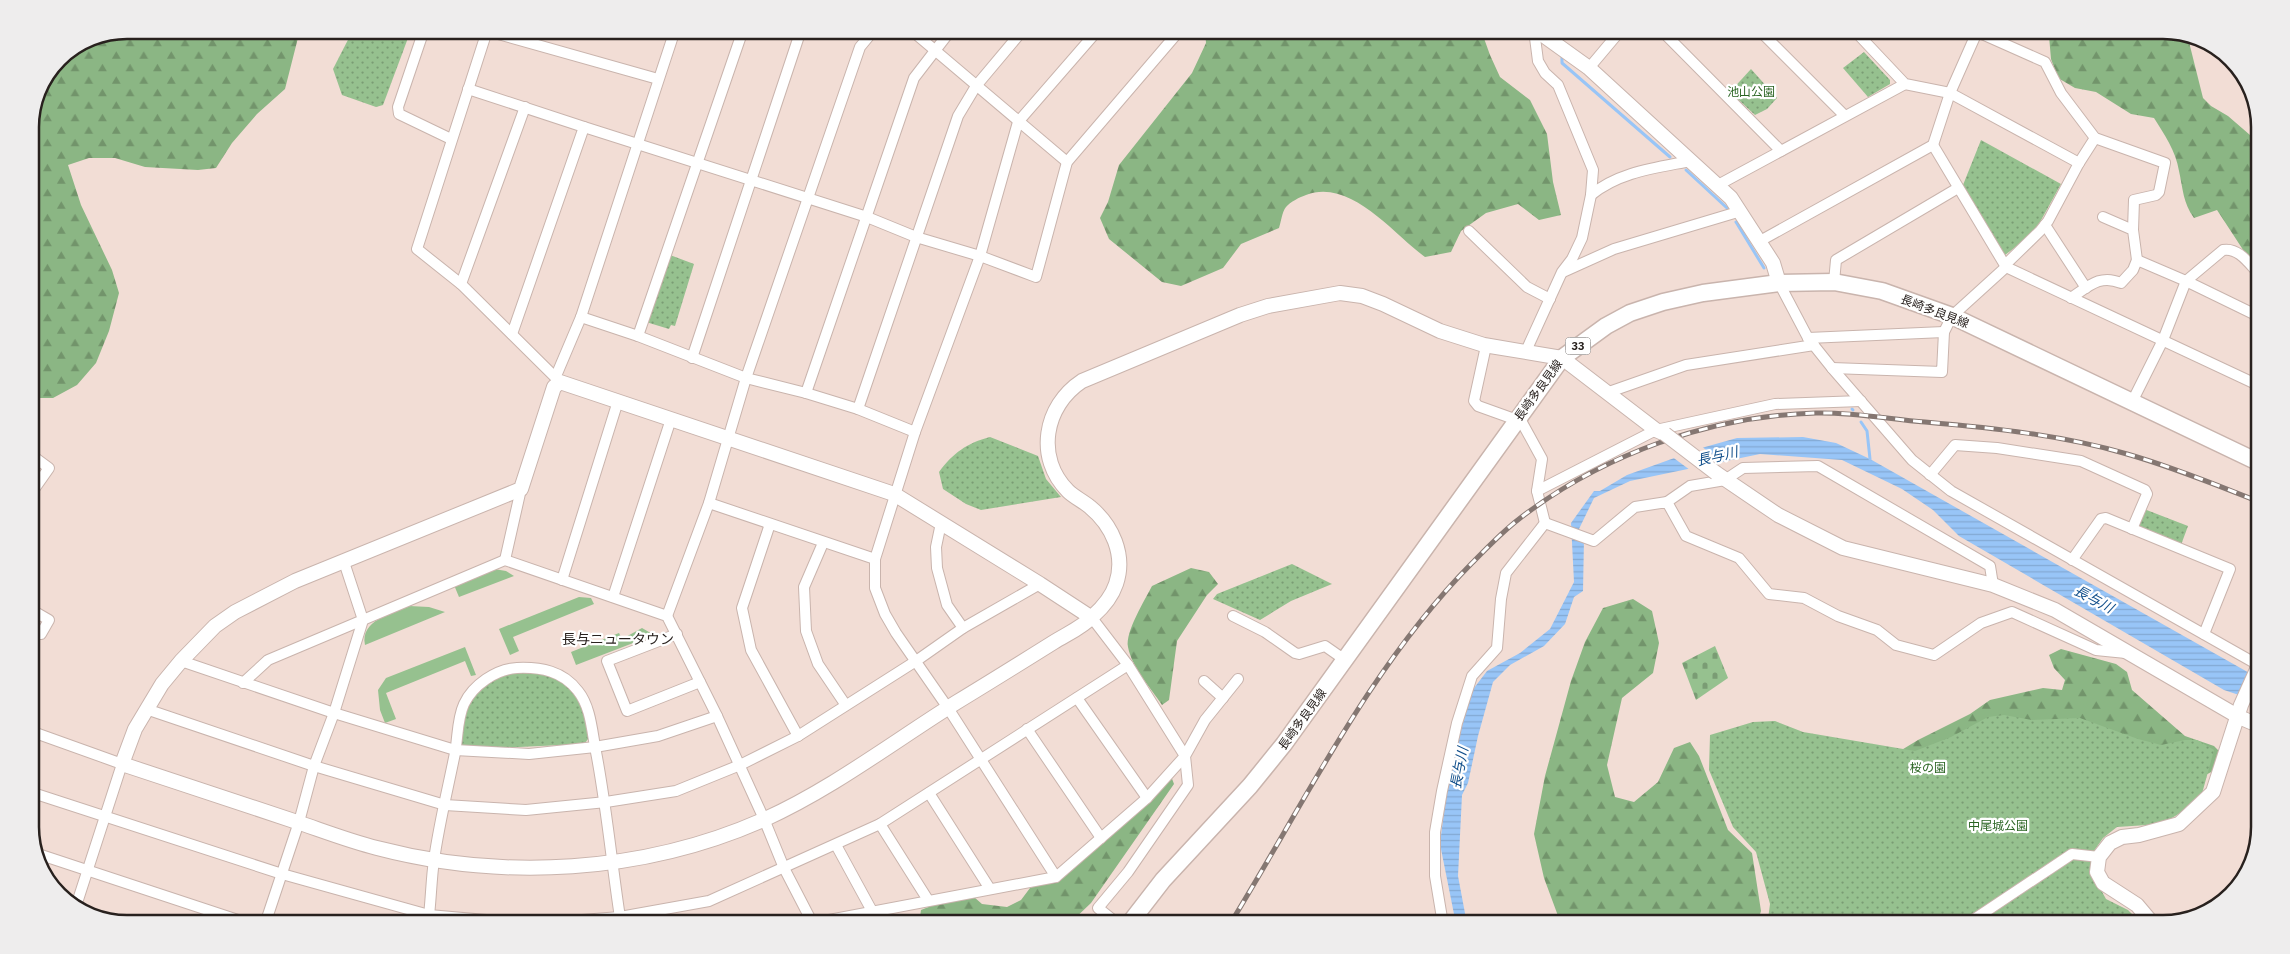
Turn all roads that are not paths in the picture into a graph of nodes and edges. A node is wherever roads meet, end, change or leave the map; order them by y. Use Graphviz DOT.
graph roads {
  1 [pos="421,39"];
  2 [pos="482,39"];
  3 [pos="517,39"];
  4 [pos="672,39"];
  5 [pos="740,39"];
  6 [pos="798,39"];
  7 [pos="867,39"];
  8 [pos="921,39"];
  9 [pos="944,39"];
  10 [pos="1015,39"];
  11 [pos="1090,39"];
  12 [pos="1172,39"];
  13 [pos="1536,39"];
  14 [pos="1548,39"];
  15 [pos="1614,39"];
  16 [pos="1670,39"];
  17 [pos="1768,39"];
  18 [pos="1862,39"];
  19 [pos="1972,39"];
  20 [pos="1993,39"];
  21 [pos="934,51"];
  22 [pos="1588,68"];
  23 [pos="658,79"];
  24 [pos="1905,84"];
  25 [pos="976,86"];
  26 [pos="468,89"];
  27 [pos="1950,93"];
  28 [pos="525,106"];
  29 [pos="1844,115"];
  30 [pos="1018,122"];
  31 [pos="584,127"];
  32 [pos="2095,138"];
  33 [pos="451,139"];
  34 [pos="637,144"];
  35 [pos="1933,145"];
  36 [pos="1781,150"];
  37 [pos="1690,161"];
  38 [pos="1067,162"];
  39 [pos="2078,163"];
  40 [pos="698,164"];
  41 [pos="752,181"];
  42 [pos="1718,185"];
  43 [pos="1958,188"];
  44 [pos="1591,195"];
  45 [pos="807,199"];
  46 [pos="1741,211"];
  47 [pos="867,217"];
  48 [pos="2103,217"];
  49 [pos="2045,225"];
  50 [pos="2133,230"];
  51 [pos="1469,231"];
  52 [pos="916,237"];
  53 [pos="1760,241"];
  54 [pos="980,256"];
  55 [pos="2137,260"];
  56 [pos="2006,266"];
  57 [pos="2251,266"];
  58 [pos="1562,272"];
  59 [pos="2186,281"];
  60 [pos="1834,282"];
  61 [pos="1779,283"];
  62 [pos="461,284"];
  63 [pos="2086,288"];
  64 [pos="2071,298"];
  65 [pos="1550,299"];
  66 [pos="2251,313"];
  67 [pos="1952,316"];
  68 [pos="581,318"];
  69 [pos="1944,332"];
  70 [pos="512,334"];
  71 [pos="638,336"];
  72 [pos="2163,340"];
  73 [pos="1811,341"];
  74 [pos="1486,346"];
  75 [pos="1526,351"];
  76 [pos="692,358"];
  77 [pos="1562,358"];
  78 [pos="1832,368"];
  79 [pos="746,378"];
  80 [pos="558,379"];
  81 [pos="2251,382"];
  82 [pos="1609,392"];
  83 [pos="806,393"];
  84 [pos="618,401"];
  85 [pos="1861,401"];
  86 [pos="2132,402"];
  87 [pos="858,409"];
  88 [pos="1518,418"];
  89 [pos="671,419"];
  90 [pos="915,432"];
  91 [pos="1660,432"];
  92 [pos="729,438"];
  93 [pos="2251,458"];
  94 [pos="39,460"];
  95 [pos="1930,475"];
  96 [pos="1720,477"];
  97 [pos="39,483"];
  98 [pos="521,489"];
  99 [pos="1536,491"];
  100 [pos="894,494"];
  101 [pos="1667,502"];
  102 [pos="709,503"];
  103 [pos="941,523"];
  104 [pos="1545,523"];
  105 [pos="770,524"];
  106 [pos="2132,528"];
  107 [pos="823,543"];
  108 [pos="875,559"];
  109 [pos="505,560"];
  110 [pos="2072,560"];
  111 [pos="344,562"];
  112 [pos="562,580"];
  113 [pos="1040,584"];
  114 [pos="1993,585"];
  115 [pos="613,597"];
  116 [pos="39,614"];
  117 [pos="667,616"];
  118 [pos="1233,616"];
  119 [pos="1092,618"];
  120 [pos="363,620"];
  121 [pos="963,628"];
  122 [pos="39,634"];
  123 [pos="677,634"];
  124 [pos="2204,634"];
  125 [pos="2129,653"];
  126 [pos="1345,660"];
  127 [pos="2251,660"];
  128 [pos="181,661"];
  129 [pos="916,661"];
  130 [pos="1128,665"];
  131 [pos="1238,679"];
  132 [pos="1204,681"];
  133 [pos="700,682"];
  134 [pos="244,683"];
  135 [pos="2251,686"];
  136 [pos="1077,698"];
  137 [pos="1223,698"];
  138 [pos="845,704"];
  139 [pos="948,708"];
  140 [pos="146,709"];
  141 [pos="2240,711"];
  142 [pos="334,713"];
  143 [pos="717,716"];
  144 [pos="2251,719"];
  145 [pos="1027,729"];
  146 [pos="39,735"];
  147 [pos="798,736"];
  148 [pos="595,747"];
  149 [pos="455,750"];
  150 [pos="1185,756"];
  151 [pos="980,760"];
  152 [pos="122,764"];
  153 [pos="740,765"];
  154 [pos="314,766"];
  155 [pos="929,793"];
  156 [pos="39,795"];
  157 [pos="1147,798"];
  158 [pos="606,802"];
  159 [pos="445,804"];
  160 [pos="105,816"];
  161 [pos="764,819"];
  162 [pos="299,822"];
  163 [pos="880,824"];
  164 [pos="1101,838"];
  165 [pos="836,844"];
  166 [pos="43,856"];
  167 [pos="2099,857"];
  168 [pos="434,860"];
  169 [pos="614,861"];
  170 [pos="784,868"];
  171 [pos="87,871"];
  172 [pos="282,874"];
  173 [pos="1056,877"];
  174 [pos="990,889"];
  175 [pos="78,900"];
  176 [pos="928,900"];
  177 [pos="872,911"];
  178 [pos="222,915"];
  179 [pos="267,915"];
  180 [pos="415,915"];
  181 [pos="428,915"];
  182 [pos="619,915"];
  183 [pos="643,915"];
  184 [pos="807,915"];
  185 [pos="852,915"];
  186 [pos="1107,915"];
  187 [pos="1136,915"];
  188 [pos="1442,915"];
  189 [pos="1980,915"];
  190 [pos="2145,915"];
  1 -- 33 [label="street"];
  2 -- 26 [label="street"];
  3 -- 23 [label="street"];
  4 -- 23 [label="street"];
  5 -- 40 [label="street"];
  6 -- 41 [label="street"];
  7 -- 45 [label="street"];
  8 -- 21 [label="street"];
  9 -- 21 [label="street"];
  10 -- 25 [label="street"];
  11 -- 30 [label="street"];
  12 -- 38 [label="street"];
  13 -- 44 [label="street"];
  14 -- 22 [label="street"];
  15 -- 22 [label="street"];
  16 -- 36 [label="street"];
  17 -- 29 [label="street"];
  18 -- 24 [label="street"];
  19 -- 27 [label="street"];
  20 -- 32 [label="street"];
  21 -- 25 [label="street"];
  21 -- 47 [label="street"];
  22 -- 37 [label="street"];
  23 -- 34 [label="street"];
  24 -- 27 [label="street"];
  24 -- 29 [label="street"];
  25 -- 30 [label="street"];
  25 -- 52 [label="street"];
  26 -- 28 [label="street"];
  26 -- 33 [label="street"];
  27 -- 35 [label="street"];
  27 -- 39 [label="street"];
  28 -- 31 [label="street"];
  28 -- 62 [label="street"];
  29 -- 36 [label="street"];
  30 -- 38 [label="street"];
  30 -- 54 [label="street"];
  31 -- 34 [label="street"];
  31 -- 70 [label="street"];
  32 -- 39 [label="street"];
  32 -- 50 [label="street"];
  33 -- 62 [label="street"];
  34 -- 40 [label="street"];
  34 -- 68 [label="street"];
  35 -- 43 [label="street"];
  35 -- 53 [label="street"];
  36 -- 42 [label="street"];
  37 -- 42 [label="street"];
  37 -- 44 [label="street"];
  38 -- 54 [label="street"];
  39 -- 49 [label="street"];
  40 -- 41 [label="street"];
  40 -- 71 [label="street"];
  41 -- 45 [label="street"];
  41 -- 76 [label="street"];
  42 -- 46 [label="street"];
  43 -- 56 [label="street"];
  43 -- 60 [label="street"];
  44 -- 58 [label="street"];
  45 -- 47 [label="street"];
  45 -- 79 [label="street"];
  46 -- 53 [label="street"];
  46 -- 58 [label="street"];
  47 -- 52 [label="street"];
  47 -- 83 [label="street"];
  48 -- 50 [label="street"];
  49 -- 56 [label="street"];
  49 -- 63 [label="street"];
  50 -- 55 [label="street"];
  51 -- 65 [label="street"];
  52 -- 54 [label="street"];
  52 -- 87 [label="street"];
  53 -- 61 [label="street"];
  54 -- 90 [label="street"];
  55 -- 59 [label="street"];
  55 -- 63 [label="street"];
  56 -- 64 [label="street"];
  56 -- 67 [label="street"];
  57 -- 59 [label="street"];
  58 -- 65 [label="street"];
  59 -- 66 [label="street"];
  59 -- 72 [label="street"];
  60 -- 61 [label="main road, 長崎多良見線 / 33"];
  60 -- 67 [label="main road, 長崎多良見線 / 33"];
  61 -- 73 [label="street"];
  61 -- 77 [label="main road, 長崎多良見線 / 33"];
  62 -- 70 [label="street"];
  63 -- 64 [label="street"];
  64 -- 72 [label="street"];
  65 -- 75 [label="street"];
  67 -- 69 [label="street"];
  67 -- 86 [label="main road, 長崎多良見線 / 33"];
  68 -- 71 [label="street"];
  68 -- 80 [label="street"];
  69 -- 73 [label="street"];
  69 -- 78 [label="street"];
  70 -- 80 [label="street"];
  71 -- 76 [label="street"];
  72 -- 81 [label="street"];
  72 -- 86 [label="street"];
  73 -- 78 [label="street"];
  73 -- 82 [label="street"];
  74 -- 75 [label="street"];
  74 -- 88 [label="street"];
  74 -- 119 [label="street"];
  75 -- 77 [label="street"];
  76 -- 79 [label="street"];
  77 -- 82 [label="street"];
  77 -- 88 [label="main road, 長崎多良見線 / 33"];
  78 -- 85 [label="street"];
  79 -- 83 [label="street"];
  79 -- 92 [label="street"];
  80 -- 84 [label="street"];
  80 -- 98 [label="street"];
  82 -- 91 [label="street"];
  83 -- 87 [label="street"];
  84 -- 89 [label="street"];
  84 -- 112 [label="street"];
  85 -- 91 [label="street"];
  85 -- 95 [label="street"];
  86 -- 93 [label="main road, 長崎多良見線 / 33"];
  87 -- 90 [label="street"];
  88 -- 99 [label="street"];
  88 -- 126 [label="main road, 長崎多良見線 / 33"];
  89 -- 92 [label="street"];
  89 -- 115 [label="street"];
  90 -- 100 [label="street"];
  91 -- 96 [label="street, bridge"];
  91 -- 99 [label="street"];
  92 -- 100 [label="street"];
  92 -- 102 [label="street"];
  94 -- 97 [label="street"];
  95 -- 106 [label="street"];
  95 -- 110 [label="street"];
  96 -- 101 [label="street"];
  96 -- 114 [label="street"];
  96 -- 114 [label="street"];
  98 -- 109 [label="street"];
  98 -- 111 [label="street"];
  99 -- 104 [label="street"];
  100 -- 103 [label="street"];
  100 -- 108 [label="street"];
  101 -- 104 [label="street"];
  101 -- 125 [label="street"];
  102 -- 105 [label="street"];
  102 -- 117 [label="street"];
  103 -- 113 [label="street"];
  103 -- 121 [label="street"];
  104 -- 188 [label="street"];
  105 -- 107 [label="street"];
  105 -- 147 [label="street"];
  106 -- 110 [label="street"];
  106 -- 124 [label="street"];
  107 -- 108 [label="street"];
  107 -- 138 [label="street"];
  108 -- 129 [label="street"];
  109 -- 112 [label="street"];
  109 -- 120 [label="street"];
  110 -- 124 [label="street"];
  111 -- 120 [label="street"];
  111 -- 128 [label="street"];
  112 -- 115 [label="street"];
  113 -- 119 [label="street"];
  113 -- 121 [label="street"];
  114 -- 125 [label="street"];
  115 -- 117 [label="street"];
  116 -- 122 [label="street"];
  117 -- 123 [label="street"];
  118 -- 126 [label="street"];
  119 -- 130 [label="street"];
  119 -- 139 [label="street"];
  120 -- 134 [label="street"];
  120 -- 142 [label="street"];
  121 -- 129 [label="street"];
  123 -- 133 [label="street"];
  123 -- 133 [label="street"];
  124 -- 127 [label="street"];
  125 -- 141 [label="street"];
  126 -- 187 [label="main road, 長崎多良見線 / 33"];
  128 -- 134 [label="street"];
  128 -- 140 [label="street"];
  129 -- 138 [label="street"];
  129 -- 139 [label="street"];
  130 -- 136 [label="street"];
  130 -- 150 [label="street"];
  131 -- 137 [label="street"];
  132 -- 137 [label="street"];
  133 -- 143 [label="street"];
  134 -- 142 [label="street"];
  135 -- 141 [label="street"];
  136 -- 145 [label="street"];
  136 -- 157 [label="street"];
  137 -- 150 [label="street"];
  138 -- 147 [label="street"];
  139 -- 151 [label="street"];
  139 -- 161 [label="street"];
  140 -- 152 [label="street"];
  140 -- 154 [label="street"];
  141 -- 144 [label="street"];
  141 -- 167 [label="street"];
  142 -- 149 [label="street"];
  142 -- 154 [label="street"];
  143 -- 148 [label="street"];
  143 -- 153 [label="street"];
  145 -- 151 [label="street"];
  145 -- 164 [label="street"];
  146 -- 152 [label="street"];
  147 -- 153 [label="street"];
  148 -- 149 [label="street"];
  148 -- 149 [label="street"];
  148 -- 158 [label="street"];
  149 -- 159 [label="street"];
  150 -- 157 [label="street"];
  150 -- 186 [label="street"];
  151 -- 155 [label="street"];
  151 -- 173 [label="street"];
  152 -- 160 [label="street"];
  152 -- 162 [label="street"];
  153 -- 158 [label="street"];
  153 -- 161 [label="street"];
  154 -- 159 [label="street"];
  154 -- 162 [label="street"];
  155 -- 163 [label="street"];
  155 -- 174 [label="street"];
  156 -- 160 [label="street"];
  157 -- 164 [label="street"];
  158 -- 159 [label="street"];
  158 -- 169 [label="street"];
  159 -- 168 [label="street"];
  160 -- 171 [label="street"];
  160 -- 172 [label="street"];
  161 -- 169 [label="street"];
  161 -- 170 [label="street"];
  162 -- 168 [label="street"];
  162 -- 172 [label="street"];
  163 -- 165 [label="street"];
  163 -- 176 [label="street"];
  164 -- 173 [label="street"];
  165 -- 170 [label="street"];
  165 -- 177 [label="street"];
  166 -- 171 [label="street"];
  167 -- 189 [label="street"];
  167 -- 190 [label="street"];
  168 -- 169 [label="street"];
  168 -- 181 [label="street"];
  169 -- 182 [label="street"];
  170 -- 183 [label="street"];
  170 -- 184 [label="street"];
  171 -- 175 [label="street"];
  171 -- 178 [label="street"];
  172 -- 179 [label="street"];
  172 -- 180 [label="street"];
  173 -- 174 [label="street"];
  174 -- 176 [label="street"];
  176 -- 177 [label="street"];
  177 -- 185 [label="street"];
}
